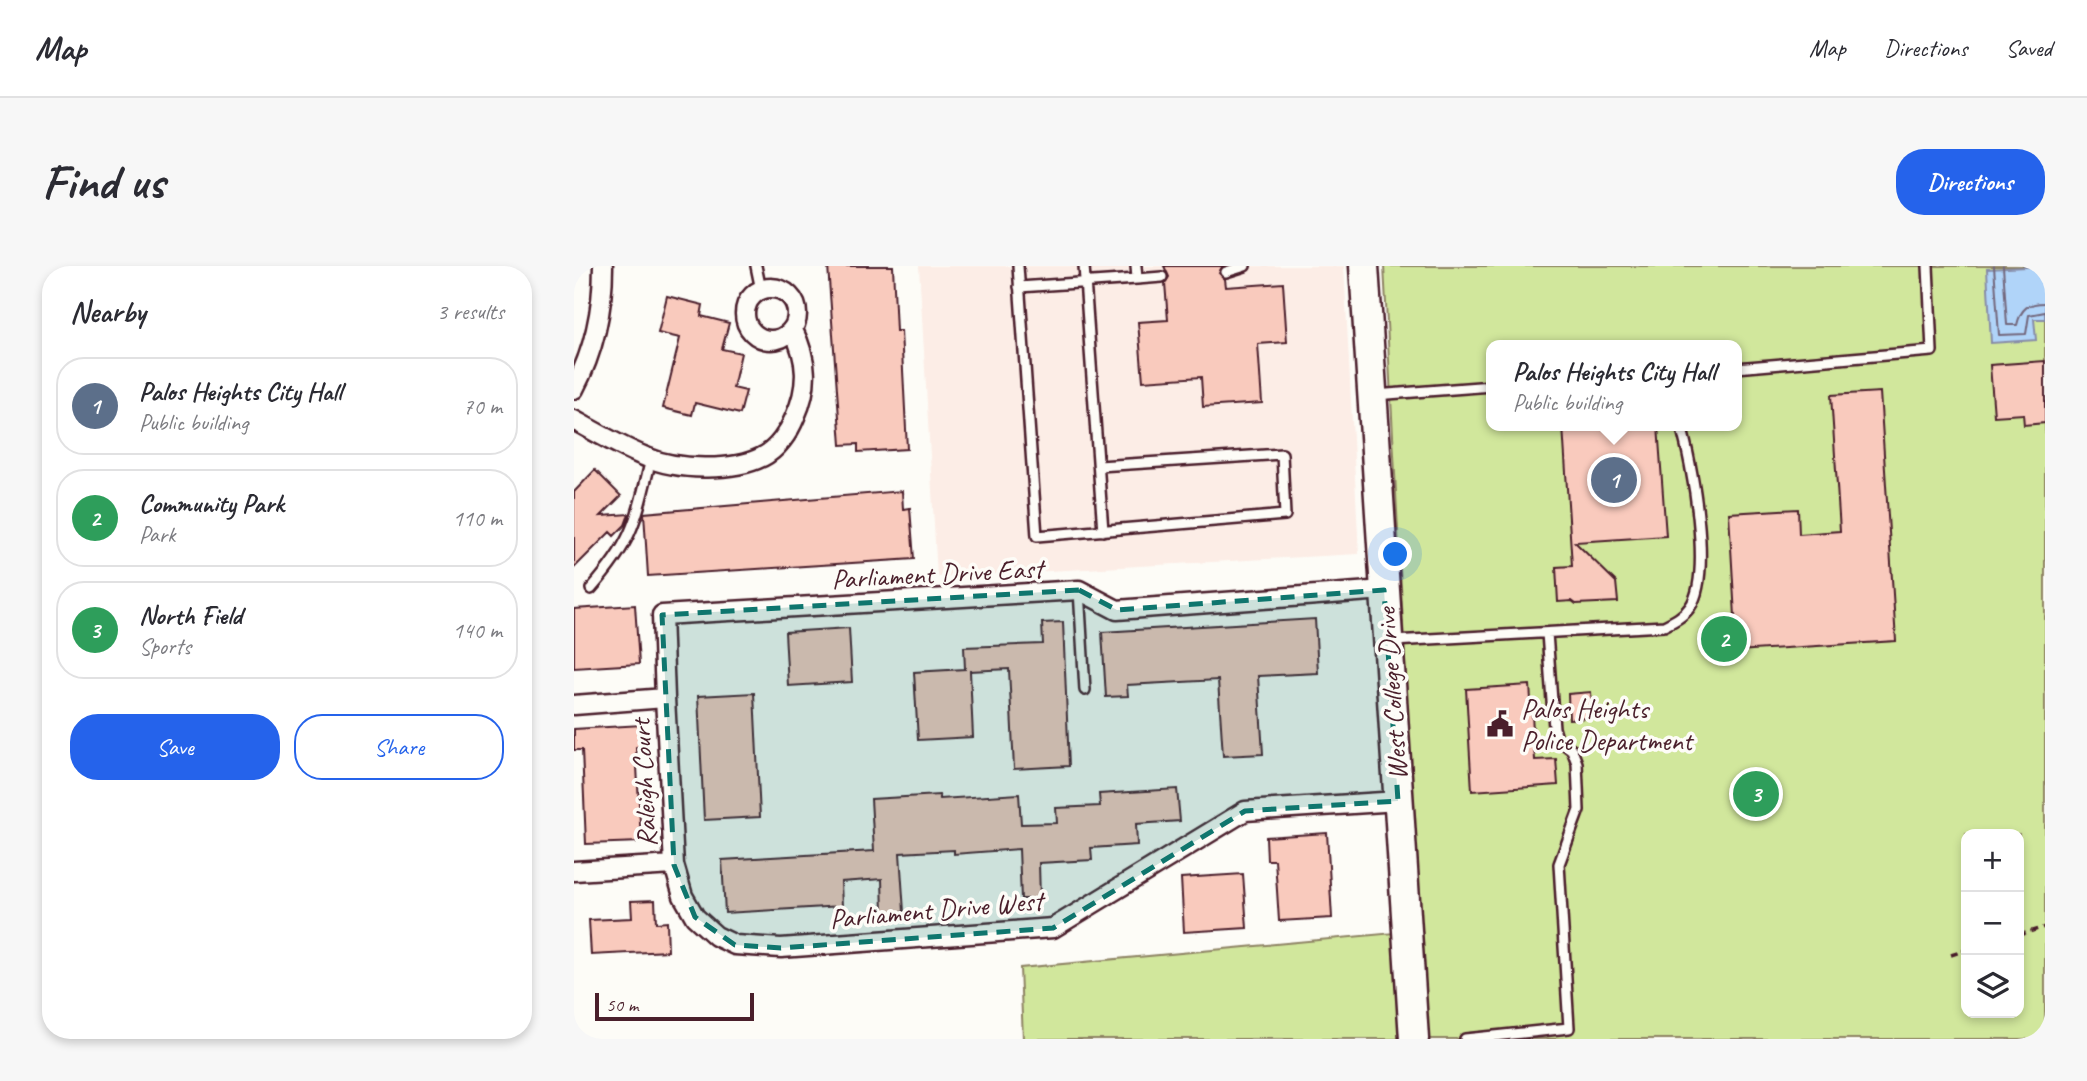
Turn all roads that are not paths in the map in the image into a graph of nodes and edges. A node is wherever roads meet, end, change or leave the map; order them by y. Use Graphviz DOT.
graph roads {
  1 [pos="603,266"];
  2 [pos="756,266"];
  3 [pos="1018,266"];
  4 [pos="1084,266"];
  5 [pos="1136,266"];
  6 [pos="1245,266"];
  7 [pos="1364,266"];
  8 [pos="1928,266"];
  9 [pos="1226,272"];
  10 [pos="1161,277"];
  11 [pos="1137,279"];
  12 [pos="1086,282"];
  13 [pos="1019,287"];
  14 [pos="761,289"];
  15 [pos="793,330"];
  16 [pos="1742,368"];
  17 [pos="1486,386"];
  18 [pos="574,389"];
  19 [pos="1372,395"];
  20 [pos="574,420"];
  21 [pos="1682,431"];
  22 [pos="651,459"];
  23 [pos="1099,466"];
  24 [pos="1103,531"];
  25 [pos="591,589"];
  26 [pos="1079,590"];
  27 [pos="1384,590"];
  28 [pos="1547,633"];
  29 [pos="1388,641"];
  30 [pos="1084,690"];
  31 [pos="665,698"];
  32 [pos="574,705"];
  33 [pos="1398,801"];
  34 [pos="674,865"];
  35 [pos="574,871"];
  36 [pos="1414,1039"];
  37 [pos="1465,1039"];
  1 -- 18 [label="street"];
  2 -- 14 [label="lane"];
  3 -- 13 [label="lane"];
  4 -- 12 [label="lane"];
  5 -- 11 [label="lane"];
  6 -- 9 [label="lane"];
  7 -- 19 [label="main road, West College Drive"];
  8 -- 16 [label="lane"];
  10 -- 11 [label="lane"];
  11 -- 12 [label="lane"];
  12 -- 13 [label="lane"];
  12 -- 23 [label="lane"];
  13 -- 24 [label="lane"];
  14 -- 15 [label="street"];
  14 -- 15 [label="street"];
  15 -- 22 [label="street"];
  17 -- 19 [label="lane"];
  19 -- 27 [label="main road, West College Drive"];
  20 -- 22 [label="street"];
  21 -- 28 [label="lane"];
  22 -- 25 [label="lane"];
  23 -- 24 [label="lane"];
  23 -- 24 [label="lane"];
  26 -- 27 [label="street, Parliament Drive East"];
  26 -- 30 [label="lane"];
  26 -- 31 [label="street, Parliament Drive East"];
  27 -- 29 [label="main road, West College Drive"];
  28 -- 29 [label="lane"];
  28 -- 37 [label="lane"];
  29 -- 33 [label="main road, West College Drive"];
  31 -- 32 [label="street"];
  31 -- 34 [label="street, Raleigh Court"];
  33 -- 34 [label="street, Parliament Drive West"];
  33 -- 36 [label="main road, West College Drive"];
  34 -- 35 [label="street"];
}
